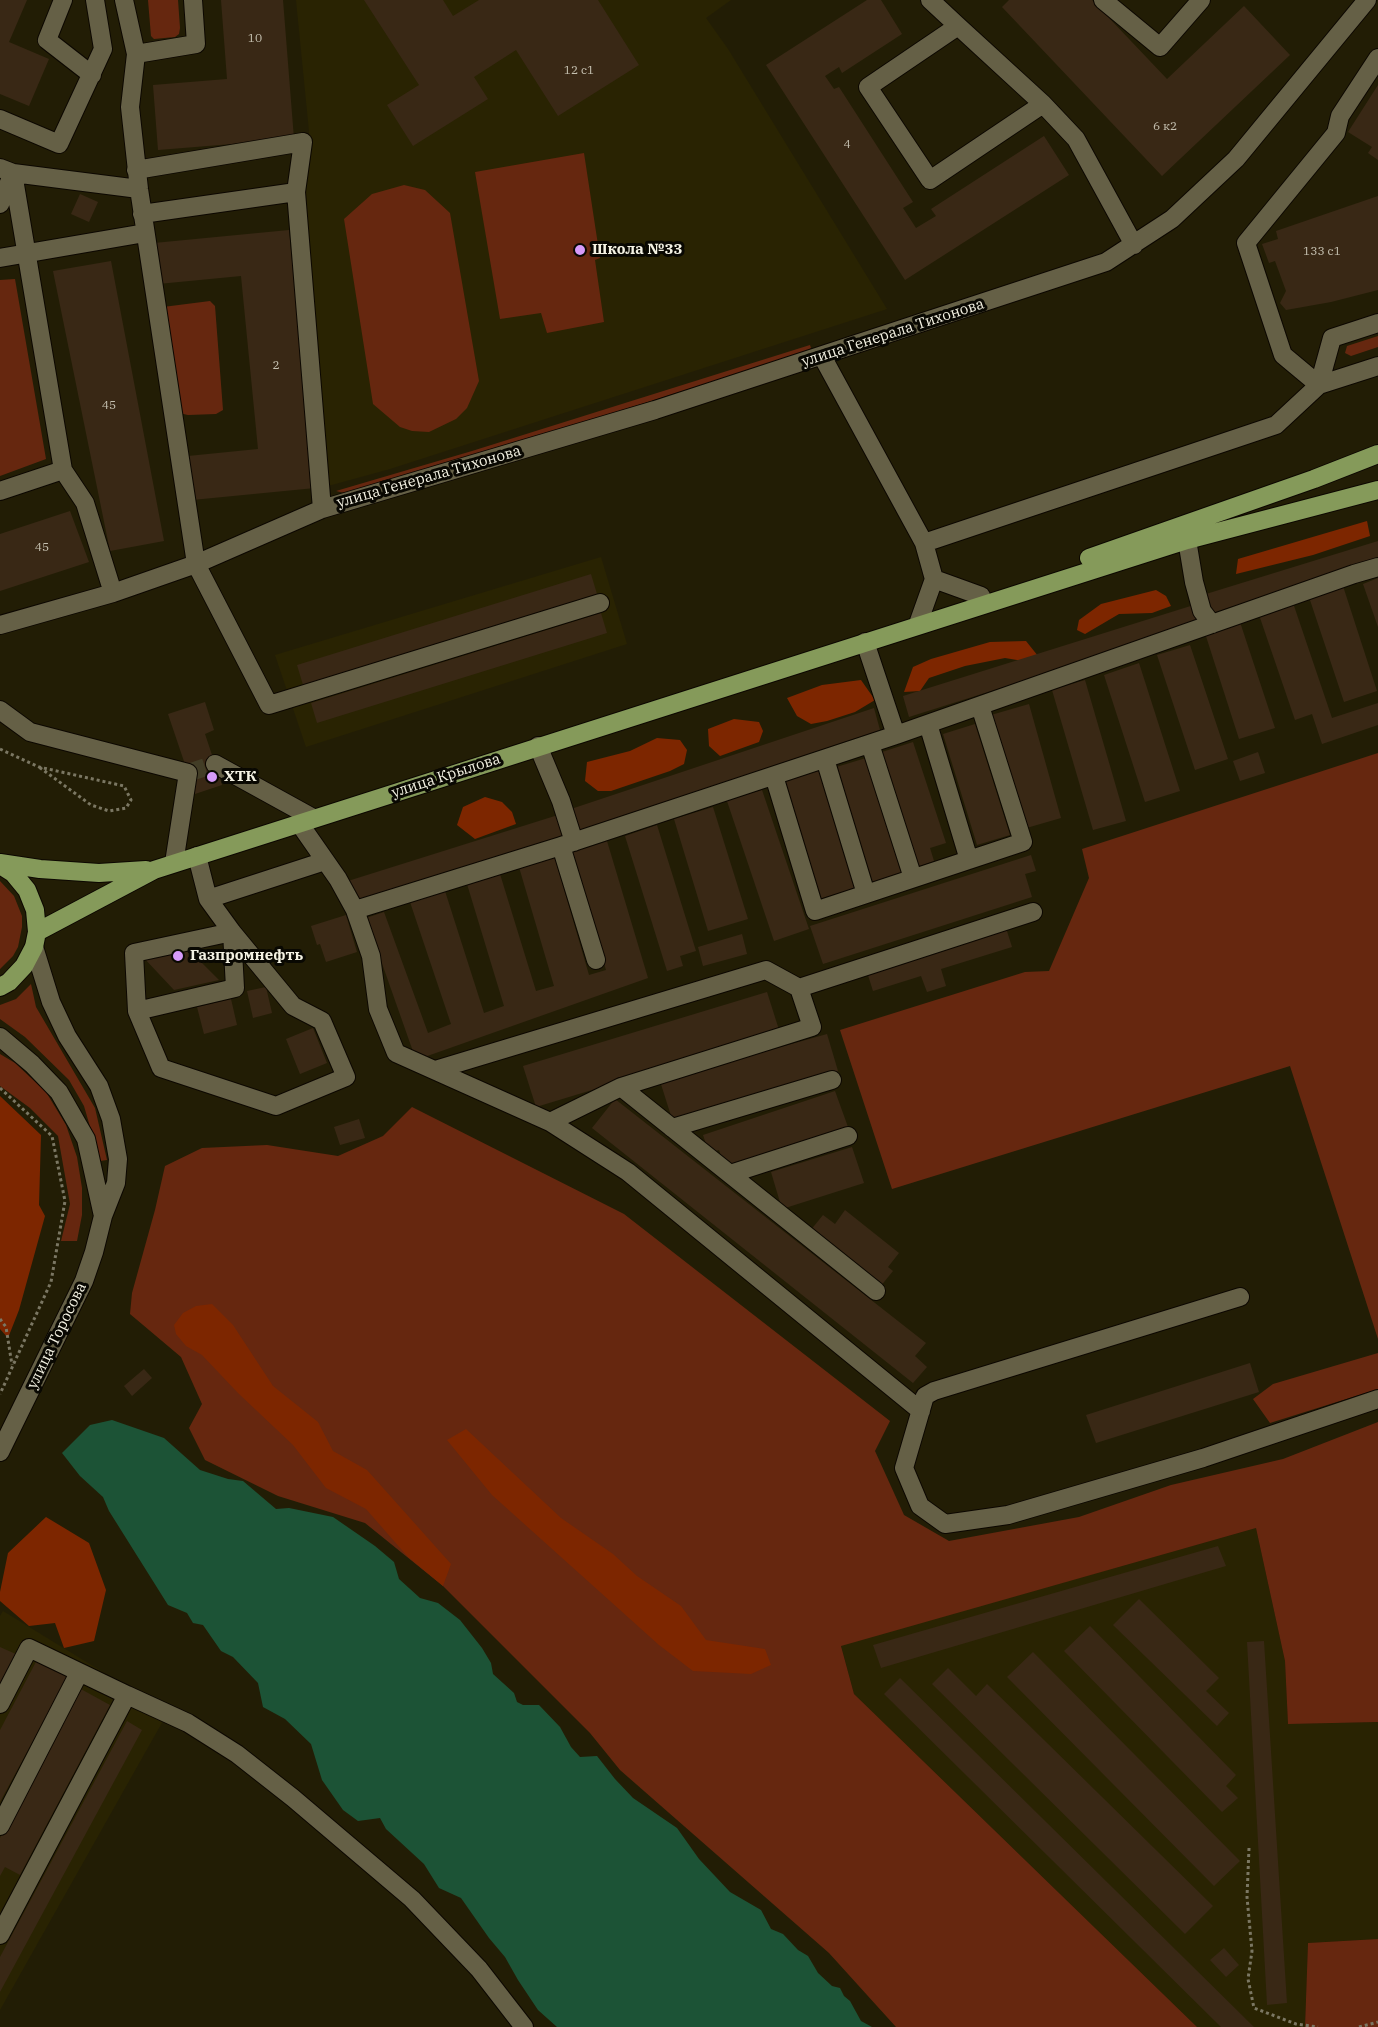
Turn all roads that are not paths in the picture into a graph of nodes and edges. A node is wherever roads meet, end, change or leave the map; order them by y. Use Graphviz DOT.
graph roads {
  1 [pos="63,0"];
  2 [pos="95,0"];
  3 [pos="124,0"];
  4 [pos="193,0"];
  5 [pos="930,0"];
  6 [pos="1103,0"];
  7 [pos="1201,0"];
  8 [pos="1366,0"];
  9 [pos="958,26"];
  10 [pos="136,54"];
  11 [pos="1378,58"];
  12 [pos="92,75"];
  13 [pos="1043,104"];
  14 [pos="0,119"];
  15 [pos="136,170"];
  16 [pos="6,171"];
  17 [pos="139,189"];
  18 [pos="296,192"];
  19 [pos="0,204"];
  20 [pos="142,214"];
  21 [pos="145,233"];
  22 [pos="1134,245"];
  23 [pos="26,254"];
  24 [pos="0,258"];
  25 [pos="1378,323"];
  26 [pos="822,356"];
  27 [pos="1378,366"];
  28 [pos="1319,385"];
  29 [pos="1378,448"];
  30 [pos="1378,454"];
  31 [pos="1346,465"];
  32 [pos="63,471"];
  33 [pos="1378,490"];
  34 [pos="0,491"];
  35 [pos="1378,497"];
  36 [pos="1336,501"];
  37 [pos="322,509"];
  38 [pos="1187,540"];
  39 [pos="924,543"];
  40 [pos="196,564"];
  41 [pos="1378,567"];
  42 [pos="934,579"];
  43 [pos="113,593"];
  44 [pos="981,596"];
  45 [pos="600,603"];
  46 [pos="919,621"];
  47 [pos="1212,624"];
  48 [pos="0,625"];
  49 [pos="865,642"];
  50 [pos="980,706"];
  51 [pos="0,710"];
  52 [pos="928,724"];
  53 [pos="896,735"];
  54 [pos="870,744"];
  55 [pos="538,746"];
  56 [pos="825,759"];
  57 [pos="215,764"];
  58 [pos="774,776"];
  59 [pos="306,821"];
  60 [pos="567,844"];
  61 [pos="198,856"];
  62 [pos="969,860"];
  63 [pos="325,861"];
  64 [pos="174,863"];
  65 [pos="0,864"];
  66 [pos="154,870"];
  67 [pos="913,878"];
  68 [pos="866,894"];
  69 [pos="208,899"];
  70 [pos="355,910"];
  71 [pos="1033,912"];
  72 [pos="232,932"];
  73 [pos="35,940"];
  74 [pos="596,960"];
  75 [pos="0,987"];
  76 [pos="799,988"];
  77 [pos="136,1011"];
  78 [pos="0,1037"];
  79 [pos="435,1070"];
  80 [pos="832,1080"];
  81 [pos="621,1087"];
  82 [pos="550,1122"];
  83 [pos="672,1128"];
  84 [pos="848,1136"];
  85 [pos="730,1174"];
  86 [pos="103,1216"];
  87 [pos="876,1291"];
  88 [pos="1240,1297"];
  89 [pos="1378,1399"];
  90 [pos="921,1411"];
  91 [pos="0,1452"];
  92 [pos="80,1673"];
  93 [pos="127,1695"];
  94 [pos="0,1704"];
  95 [pos="0,1826"];
  96 [pos="0,1935"];
  97 [pos="524,2027"];
  1 -- 12 [label="street"];
  2 -- 12 [label="street"];
  3 -- 10 [label="street"];
  4 -- 10 [label="street"];
  5 -- 9 [label="street"];
  6 -- 7 [label="street"];
  8 -- 22 [label="street, улица Генерала Тихонова"];
  9 -- 13 [label="street"];
  9 -- 13 [label="street"];
  10 -- 15 [label="street"];
  11 -- 28 [label="street"];
  12 -- 14 [label="street"];
  13 -- 22 [label="street"];
  15 -- 17 [label="street"];
  15 -- 18 [label="street"];
  16 -- 17 [label="street"];
  16 -- 19 [label="street"];
  16 -- 23 [label="street"];
  17 -- 20 [label="street"];
  18 -- 20 [label="street"];
  18 -- 37 [label="street"];
  20 -- 21 [label="street"];
  21 -- 23 [label="street"];
  21 -- 40 [label="street"];
  22 -- 26 [label="street, улица Генерала Тихонова"];
  23 -- 24 [label="street"];
  23 -- 32 [label="street"];
  25 -- 28 [label="street"];
  26 -- 37 [label="street, улица Генерала Тихонова"];
  26 -- 39 [label="street"];
  27 -- 28 [label="street"];
  28 -- 39 [label="street"];
  29 -- 31 [label="main road"];
  30 -- 31 [label="main road"];
  31 -- 44 [label="main road"];
  32 -- 34 [label="street"];
  32 -- 43 [label="street"];
  33 -- 36 [label="main road"];
  35 -- 36 [label="main road"];
  36 -- 38 [label="main road"];
  37 -- 40 [label="street, улица Генерала Тихонова"];
  38 -- 47 [label="street"];
  38 -- 49 [label="main road"];
  39 -- 42 [label="street"];
  40 -- 43 [label="street, улица Генерала Тихонова"];
  40 -- 45 [label="street"];
  41 -- 47 [label="street"];
  42 -- 44 [label="street"];
  42 -- 46 [label="street"];
  43 -- 48 [label="street, улица Генерала Тихонова"];
  44 -- 46 [label="main road"];
  46 -- 49 [label="main road"];
  47 -- 50 [label="street"];
  49 -- 53 [label="street"];
  49 -- 55 [label="main road, улица Крылова"];
  50 -- 52 [label="street"];
  50 -- 62 [label="street"];
  51 -- 64 [label="street"];
  52 -- 53 [label="street"];
  52 -- 62 [label="street"];
  53 -- 54 [label="street"];
  54 -- 56 [label="street"];
  54 -- 67 [label="street"];
  55 -- 59 [label="main road, улица Крылова"];
  55 -- 60 [label="street"];
  56 -- 58 [label="street"];
  56 -- 68 [label="street"];
  57 -- 59 [label="street"];
  58 -- 60 [label="street"];
  58 -- 68 [label="street"];
  59 -- 61 [label="main road, улица Крылова"];
  59 -- 63 [label="street"];
  60 -- 70 [label="street"];
  60 -- 74 [label="street"];
  61 -- 64 [label="main road, улица Крылова"];
  61 -- 69 [label="street"];
  62 -- 67 [label="street"];
  63 -- 69 [label="street"];
  63 -- 70 [label="street"];
  64 -- 66 [label="main road, улица Крылова"];
  65 -- 66 [label="main road"];
  65 -- 73 [label="main road"];
  66 -- 73 [label="main road, улица Крылова"];
  67 -- 68 [label="street"];
  69 -- 72 [label="street"];
  70 -- 79 [label="street"];
  71 -- 76 [label="street"];
  72 -- 77 [label="street"];
  72 -- 77 [label="street"];
  72 -- 77 [label="street"];
  73 -- 75 [label="main road, улица Крылова"];
  73 -- 86 [label="street, улица Торосова"];
  76 -- 79 [label="street"];
  76 -- 81 [label="street"];
  78 -- 86 [label="street"];
  79 -- 82 [label="street"];
  80 -- 83 [label="street"];
  81 -- 82 [label="street"];
  81 -- 83 [label="street"];
  82 -- 90 [label="street"];
  83 -- 85 [label="street"];
  84 -- 85 [label="street"];
  85 -- 87 [label="street"];
  86 -- 91 [label="street, улица Торосова"];
  88 -- 90 [label="street"];
  89 -- 90 [label="street"];
  92 -- 93 [label="street"];
  92 -- 94 [label="street"];
  92 -- 95 [label="street"];
  93 -- 96 [label="street"];
  93 -- 97 [label="street"];
}
